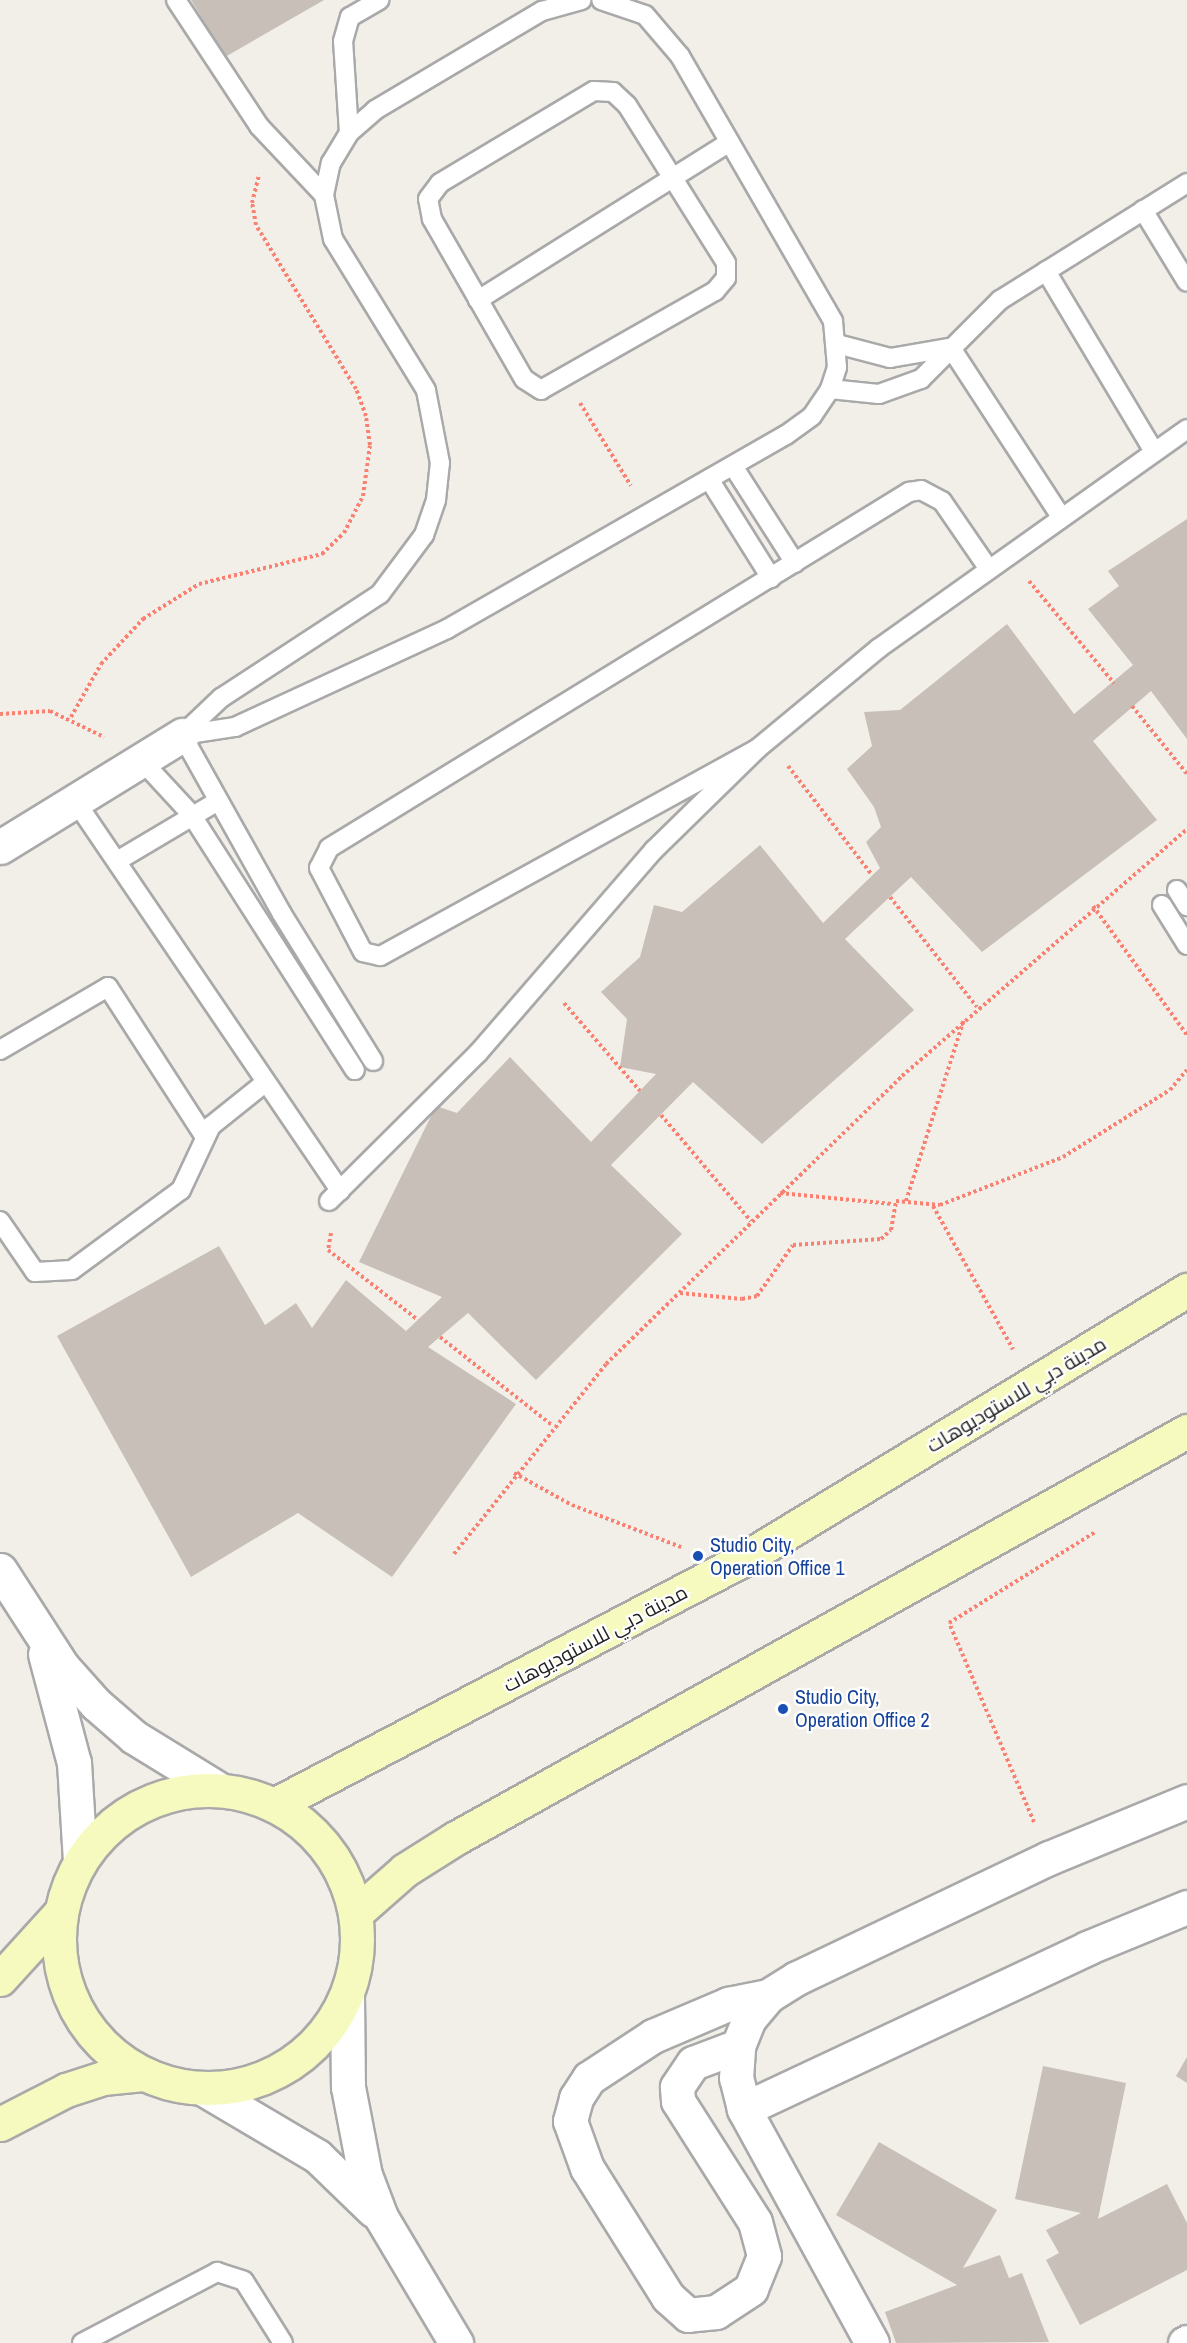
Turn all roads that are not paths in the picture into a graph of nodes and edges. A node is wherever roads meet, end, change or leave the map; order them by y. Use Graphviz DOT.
graph roads {
  1 [pos="176,0"];
  2 [pos="379,0"];
  3 [pos="582,0"];
  4 [pos="601,0"];
  5 [pos="539,5"];
  6 [pos="349,133"];
  7 [pos="730,142"];
  8 [pos="673,178"];
  9 [pos="1187,183"];
  10 [pos="324,195"];
  11 [pos="1143,210"];
  12 [pos="1046,272"];
  13 [pos="1187,282"];
  14 [pos="478,300"];
  15 [pos="837,344"];
  16 [pos="951,348"];
  17 [pos="830,389"];
  18 [pos="1187,429"];
  19 [pos="1153,450"];
  20 [pos="733,466"];
  21 [pos="709,479"];
  22 [pos="1061,517"];
  23 [pos="795,563"];
  24 [pos="988,568"];
  25 [pos="771,578"];
  26 [pos="182,735"];
  27 [pos="762,744"];
  28 [pos="142,760"];
  29 [pos="218,801"];
  30 [pos="76,802"];
  31 [pos="191,814"];
  32 [pos="0,847"];
  33 [pos="117,861"];
  34 [pos="1177,890"];
  35 [pos="1162,905"];
  36 [pos="1187,906"];
  37 [pos="1187,945"];
  38 [pos="0,1050"];
  39 [pos="373,1061"];
  40 [pos="355,1071"];
  41 [pos="266,1082"];
  42 [pos="205,1137"];
  43 [pos="0,1221"];
  44 [pos="1187,1290"];
  45 [pos="1187,1431"];
  46 [pos="0,1570"];
  47 [pos="33,1624"];
  48 [pos="220,1790"];
  49 [pos="1187,1801"];
  50 [pos="274,1805"];
  51 [pos="80,1861"];
  52 [pos="1187,1907"];
  53 [pos="60,1913"];
  54 [pos="356,1913"];
  55 [pos="0,1979"];
  56 [pos="347,1996"];
  57 [pos="768,1996"];
  58 [pos="738,2046"];
  59 [pos="143,2074"];
  60 [pos="202,2088"];
  61 [pos="744,2109"];
  62 [pos="0,2124"];
  63 [pos="381,2217"];
  64 [pos="82,2343"];
  65 [pos="283,2343"];
  66 [pos="456,2343"];
  67 [pos="872,2343"];
  1 -- 10 [label="lane"];
  2 -- 6 [label="lane"];
  3 -- 5 [label="lane"];
  4 -- 7 [label="lane"];
  5 -- 6 [label="lane"];
  6 -- 10 [label="lane"];
  7 -- 8 [label="lane"];
  7 -- 15 [label="lane"];
  8 -- 14 [label="lane"];
  8 -- 14 [label="lane"];
  8 -- 14 [label="lane"];
  9 -- 11 [label="lane"];
  10 -- 26 [label="lane"];
  11 -- 12 [label="lane"];
  11 -- 13 [label="lane"];
  12 -- 16 [label="lane"];
  12 -- 19 [label="lane"];
  15 -- 16 [label="lane"];
  15 -- 17 [label="lane"];
  16 -- 17 [label="lane"];
  16 -- 22 [label="lane"];
  17 -- 20 [label="lane"];
  18 -- 19 [label="lane"];
  19 -- 22 [label="lane"];
  20 -- 21 [label="lane"];
  20 -- 23 [label="lane"];
  21 -- 25 [label="lane"];
  21 -- 26 [label="lane"];
  22 -- 24 [label="lane"];
  23 -- 24 [label="lane"];
  23 -- 25 [label="lane"];
  24 -- 27 [label="lane"];
  25 -- 27 [label="lane"];
  26 -- 28 [label="street"];
  26 -- 29 [label="lane"];
  27 -- 41 [label="lane"];
  28 -- 30 [label="street"];
  28 -- 31 [label="lane"];
  29 -- 31 [label="lane"];
  29 -- 39 [label="lane"];
  30 -- 32 [label="street"];
  30 -- 33 [label="lane"];
  31 -- 33 [label="lane"];
  31 -- 40 [label="lane"];
  33 -- 41 [label="lane"];
  34 -- 36 [label="lane"];
  35 -- 37 [label="lane"];
  38 -- 42 [label="lane"];
  41 -- 42 [label="lane"];
  42 -- 43 [label="lane"];
  44 -- 50 [label="street, مدينة دبي للاستوديوهات"];
  45 -- 54 [label="street"];
  46 -- 47 [label="street"];
  47 -- 48 [label="street"];
  47 -- 51 [label="street"];
  48 -- 50 [label="street"];
  48 -- 51 [label="street"];
  49 -- 57 [label="street"];
  50 -- 54 [label="street"];
  51 -- 53 [label="street"];
  52 -- 61 [label="street"];
  53 -- 55 [label="street"];
  53 -- 59 [label="street"];
  54 -- 56 [label="street"];
  56 -- 60 [label="street"];
  56 -- 63 [label="street"];
  57 -- 58 [label="street"];
  57 -- 58 [label="street"];
  58 -- 61 [label="street"];
  59 -- 60 [label="street"];
  59 -- 62 [label="street"];
  60 -- 63 [label="street"];
  61 -- 67 [label="street"];
  63 -- 66 [label="street"];
  64 -- 65 [label="lane"];
}
